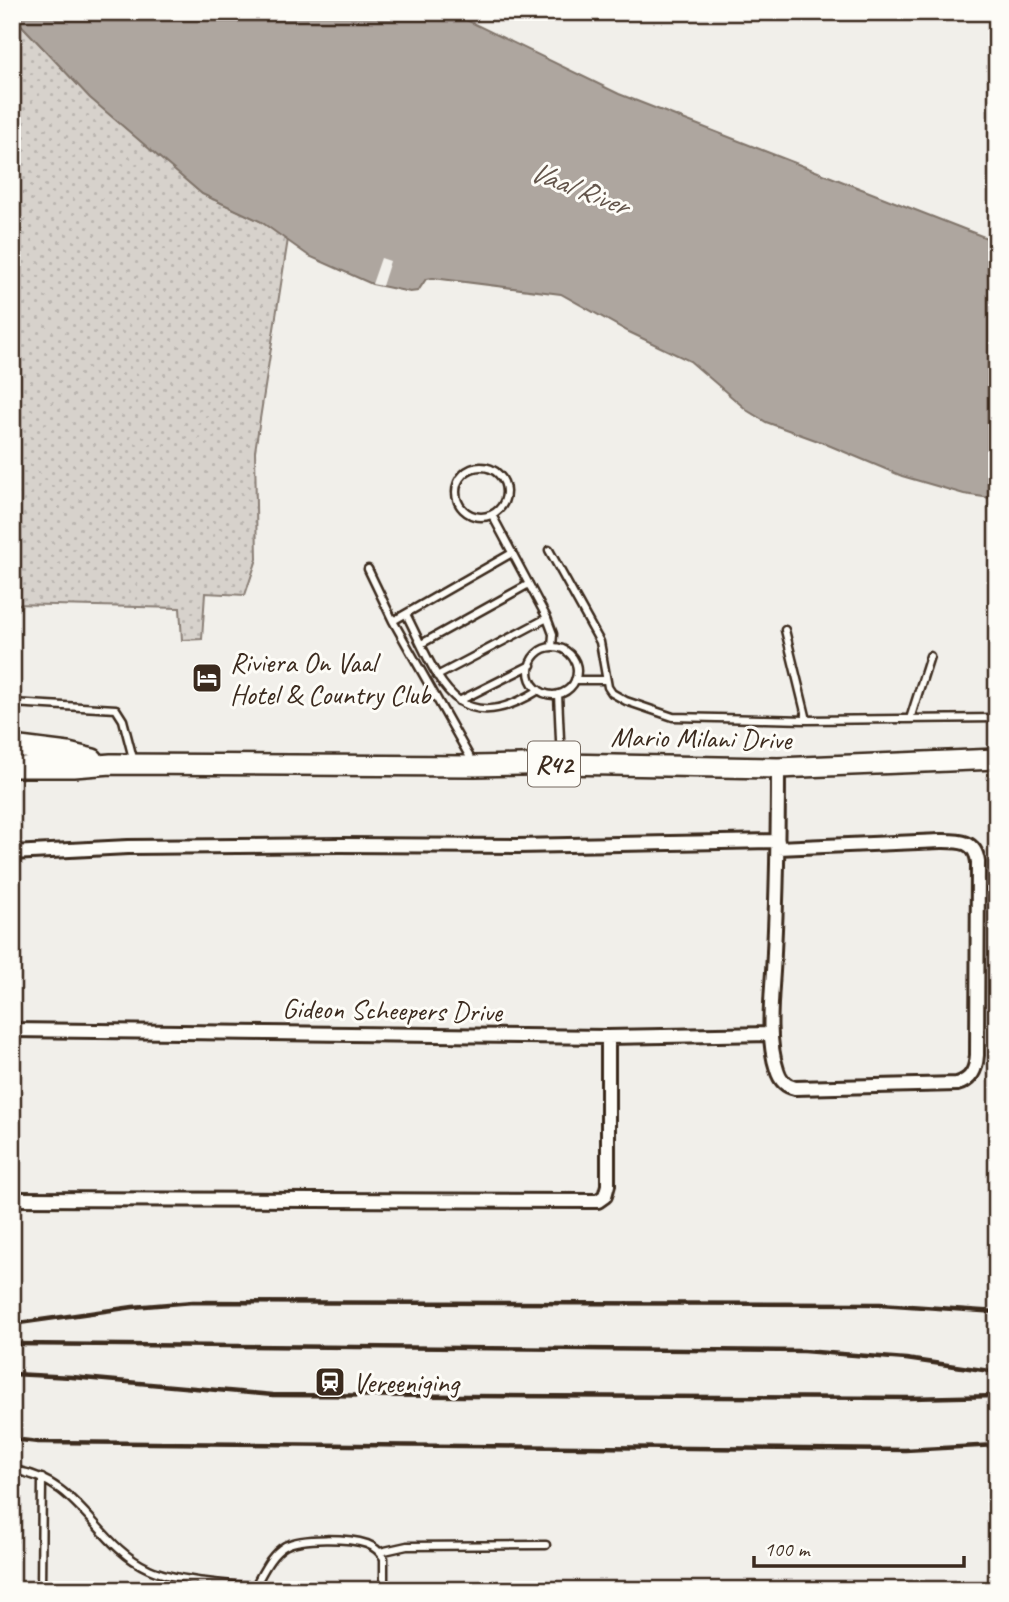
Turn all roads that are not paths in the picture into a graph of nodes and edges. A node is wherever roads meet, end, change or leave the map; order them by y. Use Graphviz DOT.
graph roads {
  1 [pos="492,515"];
  2 [pos="549,550"];
  3 [pos="512,553"];
  4 [pos="368,569"];
  5 [pos="529,584"];
  6 [pos="406,614"];
  7 [pos="547,618"];
  8 [pos="393,621"];
  9 [pos="785,630"];
  10 [pos="421,644"];
  11 [pos="552,647"];
  12 [pos="930,656"];
  13 [pos="531,665"];
  14 [pos="438,676"];
  15 [pos="576,680"];
  16 [pos="605,680"];
  17 [pos="539,690"];
  18 [pos="558,694"];
  19 [pos="459,701"];
  20 [pos="12,703"];
  21 [pos="997,718"];
  22 [pos="910,719"];
  23 [pos="807,720"];
  24 [pos="12,746"];
  25 [pos="997,759"];
  26 [pos="111,764"];
  27 [pos="134,764"];
  28 [pos="561,764"];
  29 [pos="475,766"];
  30 [pos="12,767"];
  31 [pos="778,768"];
  32 [pos="778,844"];
  33 [pos="12,853"];
  34 [pos="12,1030"];
  35 [pos="771,1034"];
  36 [pos="608,1037"];
  37 [pos="12,1199"];
  38 [pos="12,1470"];
  39 [pos="42,1478"];
  40 [pos="12,1509"];
  41 [pos="13,1524"];
  42 [pos="12,1541"];
  43 [pos="546,1545"];
  44 [pos="380,1552"];
  45 [pos="255,1586"];
  46 [pos="41,1590"];
  47 [pos="288,1590"];
  48 [pos="384,1590"];
  1 -- 1 [label="lane"];
  1 -- 3 [label="lane"];
  2 -- 16 [label="lane"];
  3 -- 5 [label="lane"];
  3 -- 6 [label="lane"];
  4 -- 8 [label="lane"];
  5 -- 7 [label="lane"];
  5 -- 10 [label="lane"];
  6 -- 8 [label="lane"];
  6 -- 10 [label="lane"];
  7 -- 11 [label="lane"];
  7 -- 14 [label="lane"];
  8 -- 29 [label="lane"];
  9 -- 23 [label="lane"];
  10 -- 14 [label="lane"];
  11 -- 13 [label="lane"];
  11 -- 15 [label="lane"];
  12 -- 22 [label="lane"];
  13 -- 17 [label="lane"];
  13 -- 19 [label="lane"];
  14 -- 19 [label="lane"];
  15 -- 16 [label="lane"];
  15 -- 18 [label="lane"];
  16 -- 23 [label="lane"];
  17 -- 18 [label="lane"];
  17 -- 19 [label="lane"];
  18 -- 28 [label="lane"];
  20 -- 27 [label="lane"];
  21 -- 22 [label="lane"];
  22 -- 23 [label="lane"];
  24 -- 26 [label="main road, Mario Milani Drive / R42"];
  25 -- 31 [label="main road, Mario Milani Drive / R42"];
  26 -- 27 [label="main road, Mario Milani Drive / R42"];
  26 -- 30 [label="main road, Mario Milani Drive / R42"];
  27 -- 29 [label="main road, Mario Milani Drive / R42"];
  28 -- 29 [label="main road, Mario Milani Drive / R42"];
  28 -- 31 [label="main road, Mario Milani Drive / R42"];
  31 -- 32 [label="street"];
  32 -- 33 [label="street"];
  32 -- 35 [label="street"];
  32 -- 35 [label="street"];
  34 -- 36 [label="street, Gideon Scheepers Drive"];
  35 -- 36 [label="street, Gideon Scheepers Drive"];
  36 -- 37 [label="street"];
  38 -- 39 [label="lane"];
  39 -- 45 [label="lane"];
  39 -- 46 [label="lane"];
  40 -- 41 [label="lane"];
  41 -- 42 [label="lane"];
  43 -- 44 [label="lane"];
  44 -- 45 [label="lane"];
  44 -- 48 [label="lane"];
  45 -- 47 [label="lane"];
}
